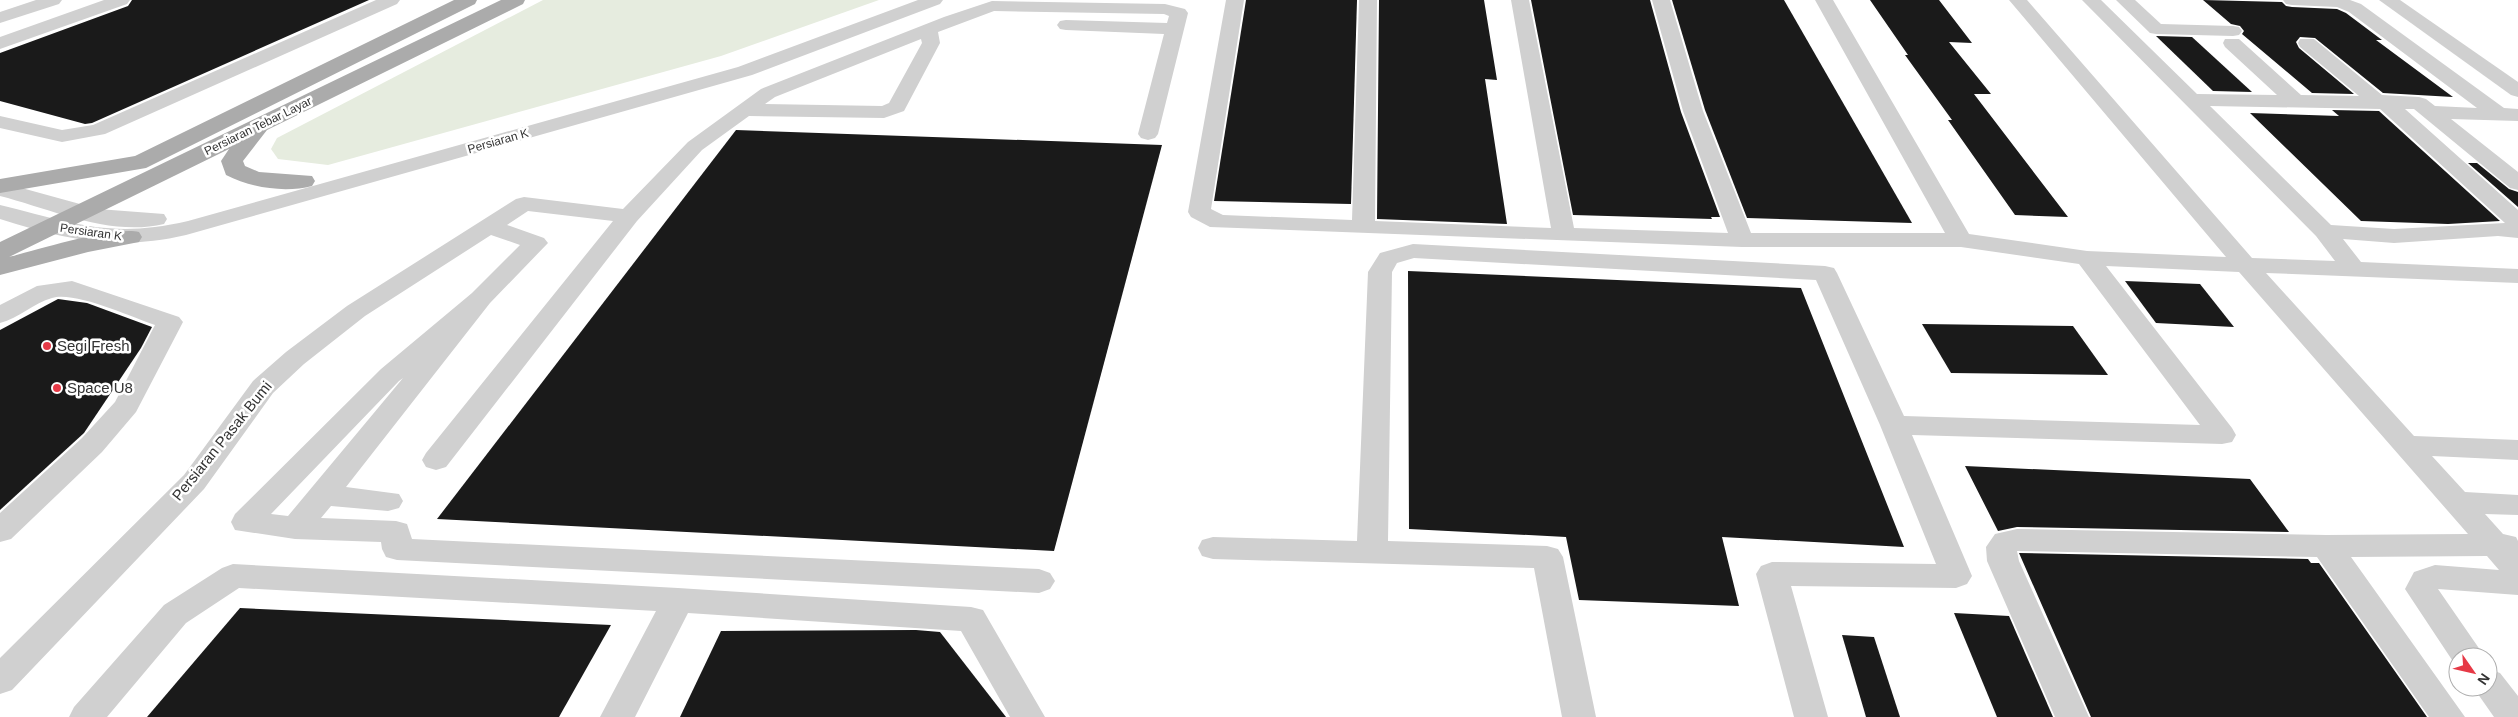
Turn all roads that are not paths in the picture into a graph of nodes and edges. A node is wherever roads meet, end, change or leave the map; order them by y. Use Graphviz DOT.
graph roads {
  1 [pos="52,0"];
  2 [pos="121,0"];
  3 [pos="391,0"];
  4 [pos="468,0"];
  5 [pos="516,0"];
  6 [pos="904,0"];
  7 [pos="934,0"];
  8 [pos="1235,0"];
  9 [pos="1368,0"];
  10 [pos="1520,0"];
  11 [pos="1661,0"];
  12 [pos="1824,0"];
  13 [pos="2018,0"];
  14 [pos="2091,0"];
  15 [pos="2125,0"];
  16 [pos="2292,0"];
  17 [pos="2388,0"];
  18 [pos="0,18"];
  19 [pos="2122,28"];
  20 [pos="2156,28"];
  21 [pos="928,31"];
  22 [pos="0,44"];
  23 [pos="2307,44"];
  24 [pos="2518,91"];
  25 [pos="2193,100"];
  26 [pos="2295,100"];
  27 [pos="2380,101"];
  28 [pos="743,110"];
  29 [pos="2430,112"];
  30 [pos="2509,115"];
  31 [pos="0,122"];
  32 [pos="267,122"];
  33 [pos="1148,134"];
  34 [pos="143,161"];
  35 [pos="304,181"];
  36 [pos="2518,183"];
  37 [pos="0,187"];
  38 [pos="84,211"];
  39 [pos="0,212"];
  40 [pos="55,215"];
  41 [pos="629,216"];
  42 [pos="23,220"];
  43 [pos="2518,222"];
  44 [pos="488,226"];
  45 [pos="1363,227"];
  46 [pos="0,231"];
  47 [pos="2324,231"];
  48 [pos="2518,231"];
  49 [pos="1564,235"];
  50 [pos="130,237"];
  51 [pos="1742,240"];
  52 [pos="1960,240"];
  53 [pos="0,252"];
  54 [pos="2087,258"];
  55 [pos="2245,264"];
  56 [pos="0,266"];
  57 [pos="2354,269"];
  58 [pos="2518,276"];
  59 [pos="481,298"];
  60 [pos="0,315"];
  61 [pos="1894,425"];
  62 [pos="2406,445"];
  63 [pos="2518,450"];
  64 [pos="436,460"];
  65 [pos="324,495"];
  66 [pos="388,501"];
  67 [pos="2457,502"];
  68 [pos="2518,505"];
  69 [pos="295,528"];
  70 [pos="0,531"];
  71 [pos="2506,545"];
  72 [pos="2326,546"];
  73 [pos="1213,548"];
  74 [pos="1372,552"];
  75 [pos="2518,571"];
  76 [pos="1039,581"];
  77 [pos="2518,582"];
  78 [pos="678,600"];
  79 [pos="2461,647"];
  80 [pos="0,680"];
  81 [pos="2498,696"];
  82 [pos="86,717"];
  83 [pos="617,717"];
  84 [pos="1028,717"];
  85 [pos="1578,717"];
  86 [pos="1811,717"];
  87 [pos="2072,717"];
  88 [pos="2448,717"];
  89 [pos="2514,717"];
  1 -- 18 [label="street"];
  2 -- 22 [label="street"];
  3 -- 31 [label="street"];
  4 -- 34 [label="main road, Persiaran Tebar Layar"];
  5 -- 32 [label="main road, Persiaran Tebar Layar"];
  6 -- 35 [label="street, Persiaran K"];
  7 -- 50 [label="street, Persiaran K"];
  8 -- 45 [label="street"];
  9 -- 45 [label="street"];
  10 -- 49 [label="street"];
  11 -- 51 [label="lane"];
  12 -- 52 [label="street"];
  13 -- 55 [label="street"];
  14 -- 19 [label="lane"];
  15 -- 20 [label="street"];
  16 -- 30 [label="street"];
  17 -- 24 [label="street"];
  19 -- 20 [label="street"];
  19 -- 25 [label="lane"];
  20 -- 26 [label="street"];
  21 -- 28 [label="street"];
  21 -- 28 [label="street"];
  21 -- 33 [label="street"];
  23 -- 27 [label="street"];
  25 -- 26 [label="street"];
  25 -- 47 [label="lane"];
  26 -- 27 [label="street"];
  27 -- 29 [label="street"];
  27 -- 43 [label="street"];
  28 -- 41 [label="street"];
  29 -- 30 [label="lane"];
  29 -- 36 [label="street"];
  32 -- 35 [label="main road"];
  32 -- 38 [label="main road, Persiaran Tebar Layar"];
  34 -- 37 [label="main road"];
  34 -- 40 [label="main road, Persiaran Tebar Layar"];
  35 -- 38 [label="street, Persiaran K"];
  37 -- 40 [label="street, Persiaran K"];
  38 -- 40 [label="main road, Persiaran Tebar Layar"];
  39 -- 42 [label="street"];
  40 -- 42 [label="main road, Persiaran Tebar Layar"];
  40 -- 50 [label="street, Persiaran K"];
  40 -- 53 [label="main road, Persiaran Tebar Layar"];
  41 -- 44 [label="street, Persiaran Pasak Bumi"];
  41 -- 64 [label="street"];
  42 -- 46 [label="main road, Persiaran Tebar Layar"];
  44 -- 59 [label="street"];
  44 -- 80 [label="street, Persiaran Pasak Bumi"];
  45 -- 49 [label="street"];
  47 -- 48 [label="street"];
  47 -- 57 [label="lane"];
  49 -- 51 [label="street"];
  50 -- 56 [label="main road"];
  51 -- 52 [label="street"];
  52 -- 54 [label="street"];
  54 -- 55 [label="street"];
  54 -- 61 [label="street"];
  55 -- 57 [label="street"];
  55 -- 62 [label="street"];
  57 -- 58 [label="street"];
  59 -- 65 [label="street"];
  59 -- 69 [label="street"];
  60 -- 70 [label="street"];
  61 -- 74 [label="street"];
  61 -- 86 [label="street"];
  62 -- 63 [label="street"];
  62 -- 67 [label="street"];
  65 -- 66 [label="street"];
  65 -- 69 [label="street"];
  67 -- 68 [label="street"];
  67 -- 71 [label="street"];
  69 -- 76 [label="street"];
  71 -- 72 [label="street"];
  71 -- 75 [label="street"];
  72 -- 87 [label="street"];
  72 -- 88 [label="street"];
  73 -- 74 [label="street"];
  74 -- 85 [label="street"];
  77 -- 79 [label="street"];
  78 -- 82 [label="street"];
  78 -- 83 [label="street"];
  78 -- 84 [label="street"];
  81 -- 89 [label="street"];
}
